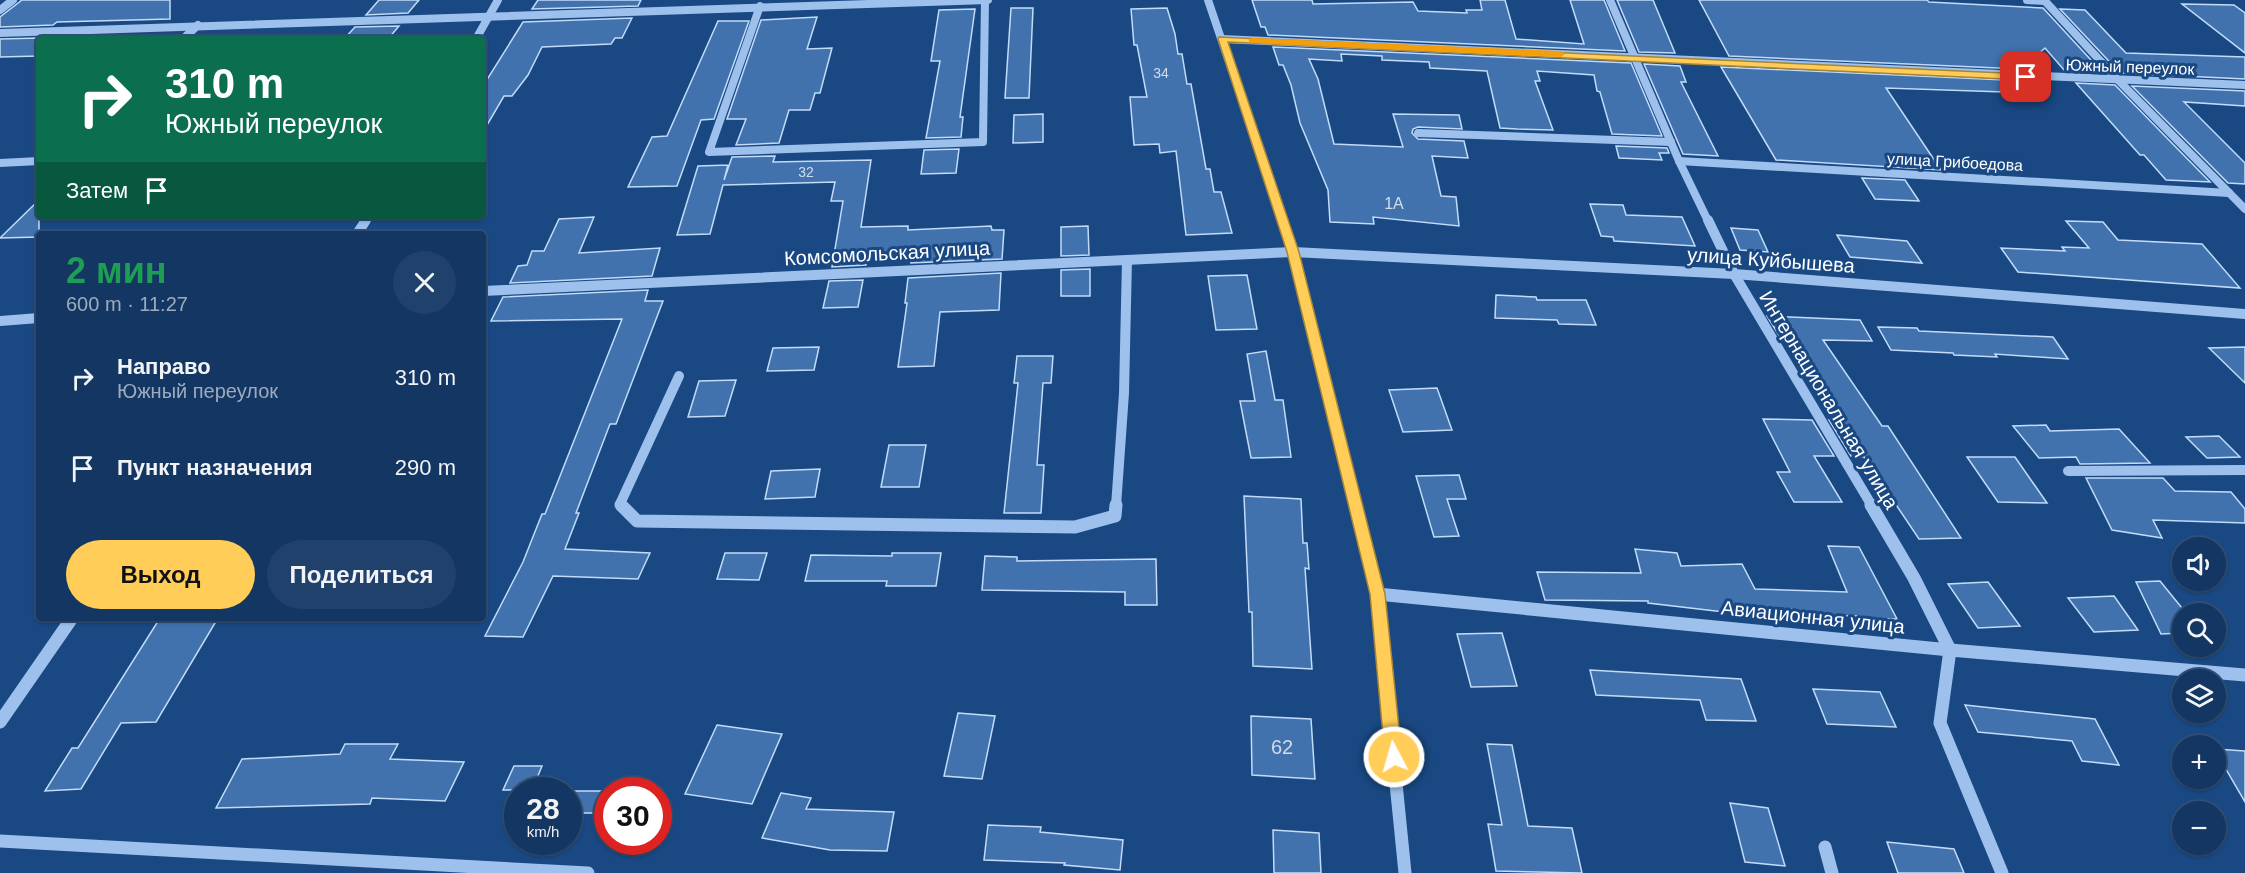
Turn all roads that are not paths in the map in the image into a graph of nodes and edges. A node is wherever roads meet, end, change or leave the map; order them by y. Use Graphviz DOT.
graph roads {
  1 [pos="13,0"];
  2 [pos="498,0"];
  3 [pos="986,0"];
  4 [pos="1208,0"];
  5 [pos="1610,0"];
  6 [pos="2027,0"];
  7 [pos="927,1"];
  8 [pos="2045,1"];
  9 [pos="749,3"];
  10 [pos="760,6"];
  11 [pos="0,10"];
  12 [pos="490,15"];
  13 [pos="198,25"];
  14 [pos="0,33"];
  15 [pos="186,36"];
  16 [pos="478,36"];
  17 [pos="1222,39"];
  18 [pos="1634,57"];
  19 [pos="2119,81"];
  20 [pos="2245,85"];
  21 [pos="1418,133"];
  22 [pos="1671,142"];
  23 [pos="36,161"];
  24 [pos="1679,161"];
  25 [pos="0,163"];
  26 [pos="2229,194"];
  27 [pos="2245,209"];
  28 [pos="1293,252"];
  29 [pos="1127,260"];
  30 [pos="1734,274"];
  31 [pos="486,291"];
  32 [pos="2245,314"];
  33 [pos="36,318"];
  34 [pos="0,321"];
  35 [pos="680,376"];
  36 [pos="2245,470"];
  37 [pos="2068,471"];
  38 [pos="1377,594"];
  39 [pos="70,621"];
  40 [pos="1950,651"];
  41 [pos="2245,675"];
  42 [pos="0,722"];
  43 [pos="0,841"];
  44 [pos="1825,847"];
  45 [pos="588,873"];
  46 [pos="1405,873"];
  47 [pos="1832,873"];
  48 [pos="2002,873"];
  1 -- 11 [label="street"];
  2 -- 12 [label="street"];
  3 -- 7 [label="street"];
  3 -- 10 [label="street"];
  4 -- 17 [label="street"];
  5 -- 18 [label="street, Интернациональная улица"];
  6 -- 8 [label="street"];
  7 -- 10 [label="street"];
  8 -- 19 [label="street"];
  9 -- 10 [label="street"];
  9 -- 12 [label="street"];
  12 -- 13 [label="street"];
  12 -- 16 [label="street"];
  13 -- 14 [label="street"];
  13 -- 15 [label="street"];
  17 -- 18 [label="street, Южный переулок"];
  17 -- 28 [label="street"];
  18 -- 19 [label="street, Южный переулок"];
  18 -- 22 [label="street, Интернациональная улица"];
  19 -- 20 [label="street, Южный переулок"];
  19 -- 26 [label="street"];
  21 -- 22 [label="street"];
  22 -- 24 [label="street, Интернациональная улица"];
  23 -- 25 [label="street"];
  24 -- 26 [label="street, улица Грибоедова"];
  24 -- 30 [label="street, Интернациональная улица"];
  26 -- 27 [label="street"];
  28 -- 29 [label="street, Комсомольская улица"];
  28 -- 30 [label="street, улица Куйбышева"];
  28 -- 38 [label="street"];
  29 -- 31 [label="street, Комсомольская улица"];
  29 -- 35 [label="street"];
  30 -- 32 [label="street, улица Куйбышева"];
  30 -- 40 [label="street, Интернациональная улица"];
  33 -- 34 [label="street"];
  36 -- 37 [label="street"];
  38 -- 40 [label="street, Авиационная улица"];
  38 -- 46 [label="street"];
  39 -- 42 [label="street"];
  40 -- 41 [label="street, Авиационная улица"];
  40 -- 48 [label="street"];
  43 -- 45 [label="street"];
  44 -- 47 [label="street"];
}
